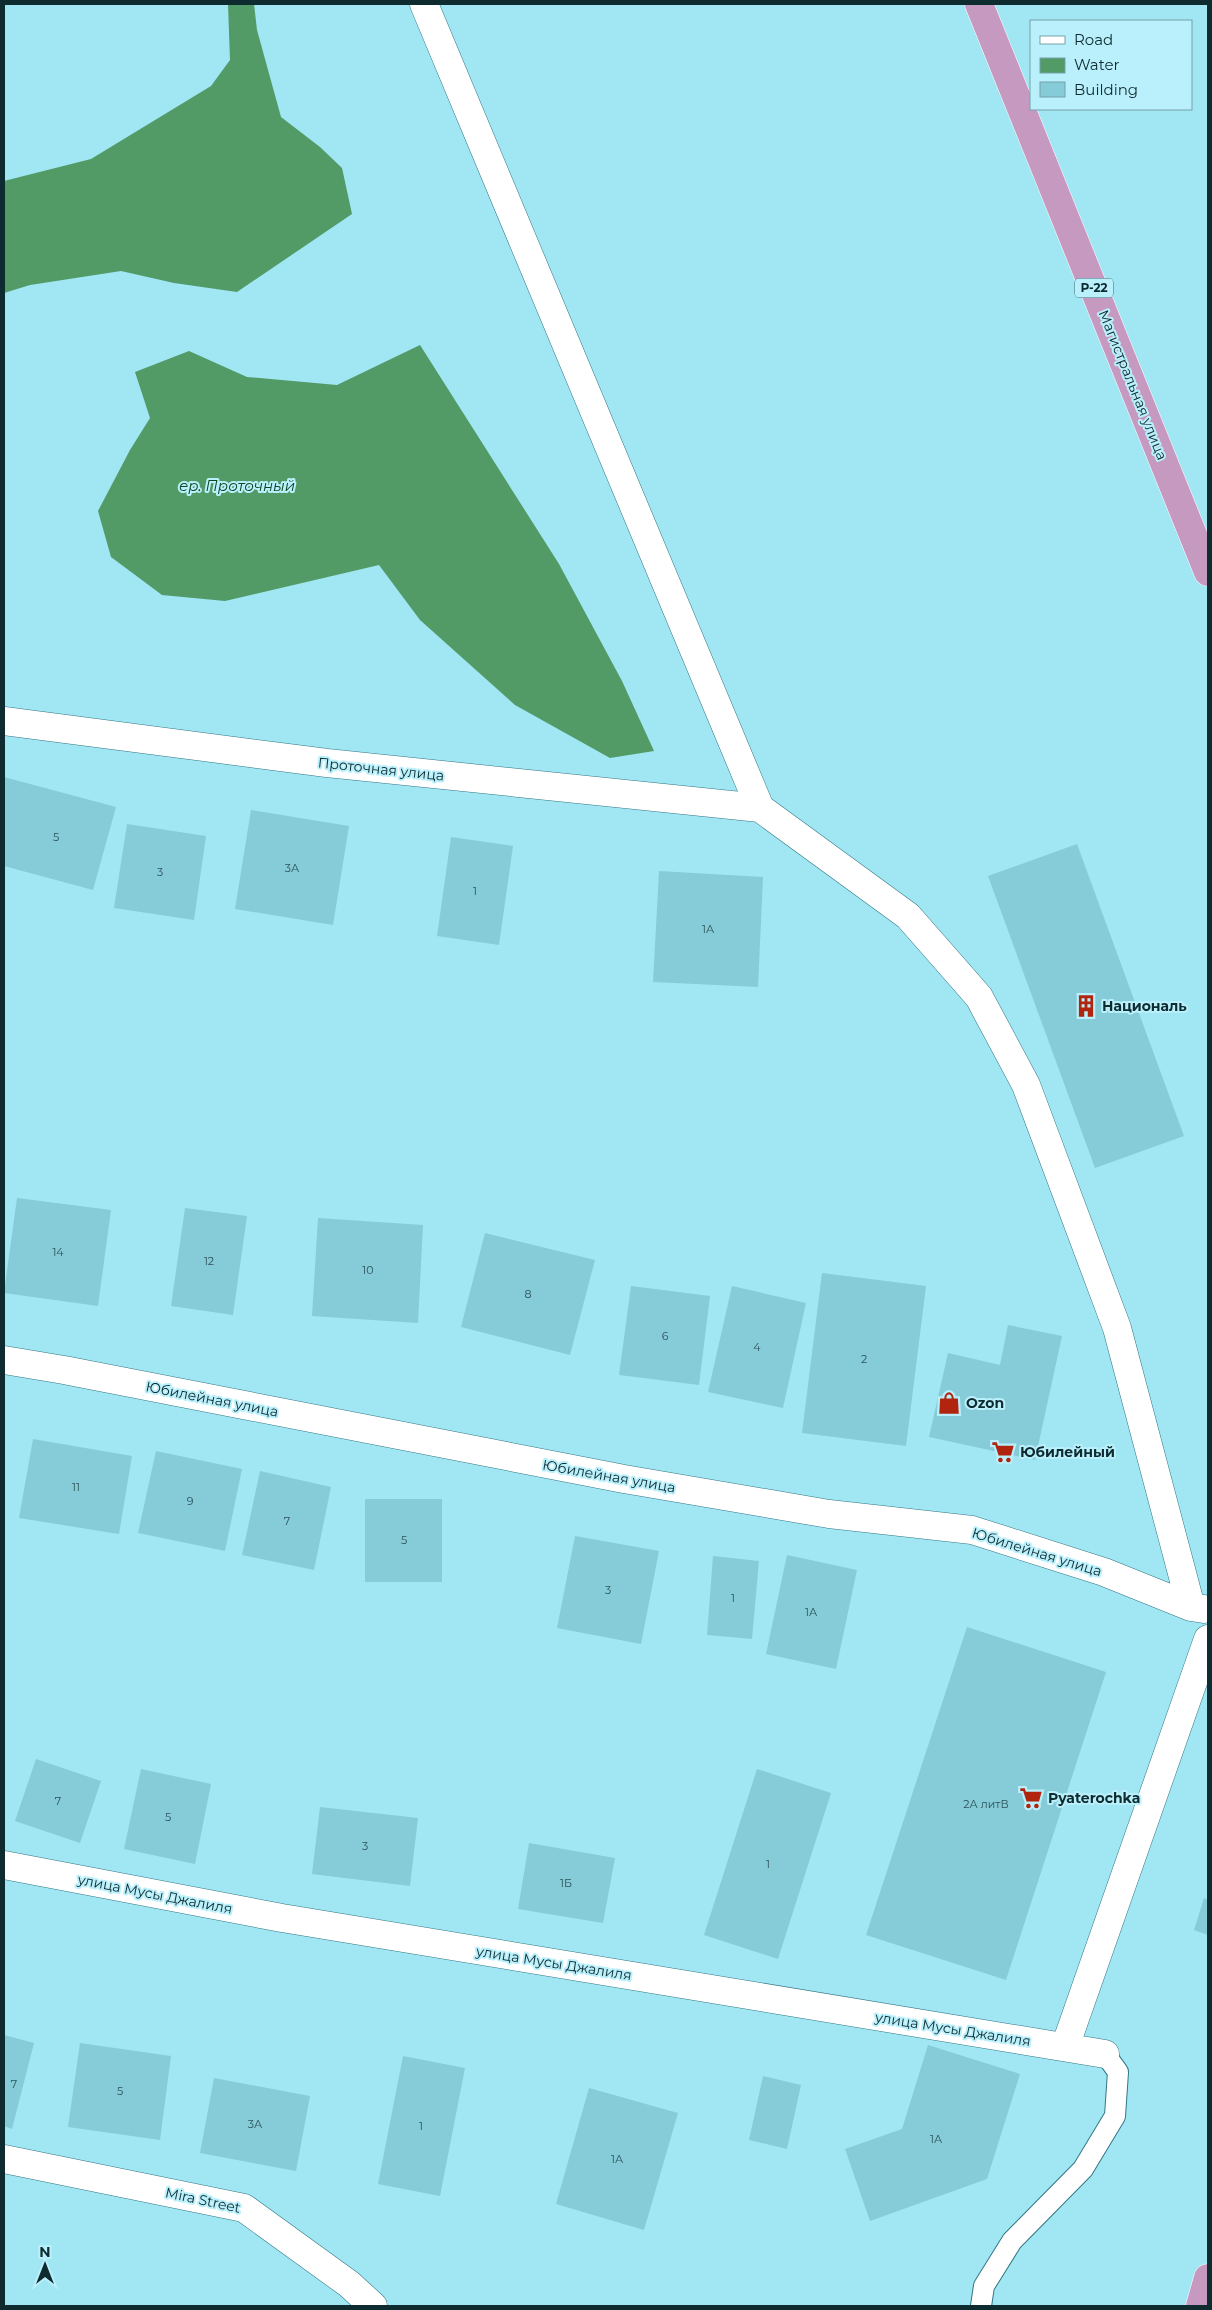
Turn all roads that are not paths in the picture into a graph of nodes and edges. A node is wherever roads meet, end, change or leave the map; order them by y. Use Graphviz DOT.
graph roads {
  1 [pos="424,4"];
  2 [pos="979,4"];
  3 [pos="1208,572"];
  4 [pos="4,721"];
  5 [pos="760,808"];
  6 [pos="4,1360"];
  7 [pos="1200,1608"];
  8 [pos="1208,1639"];
  9 [pos="4,1865"];
  10 [pos="1065,2047"];
  11 [pos="1105,2054"];
  12 [pos="4,2159"];
  13 [pos="1208,2278"];
  14 [pos="373,2306"];
  15 [pos="981,2306"];
  16 [pos="1200,2306"];
  1 -- 5 [label="street"];
  2 -- 3 [label="highway, Магистральная улица / Р-22"];
  4 -- 5 [label="street, Проточная улица"];
  5 -- 7 [label="street"];
  6 -- 7 [label="street, Юбилейная улица"];
  8 -- 10 [label="street"];
  9 -- 10 [label="street, улица Мусы Джалиля"];
  10 -- 11 [label="street, улица Мусы Джалиля"];
  11 -- 15 [label="lane"];
  12 -- 14 [label="street, Mira Street"];
  13 -- 16 [label="highway"];
}
